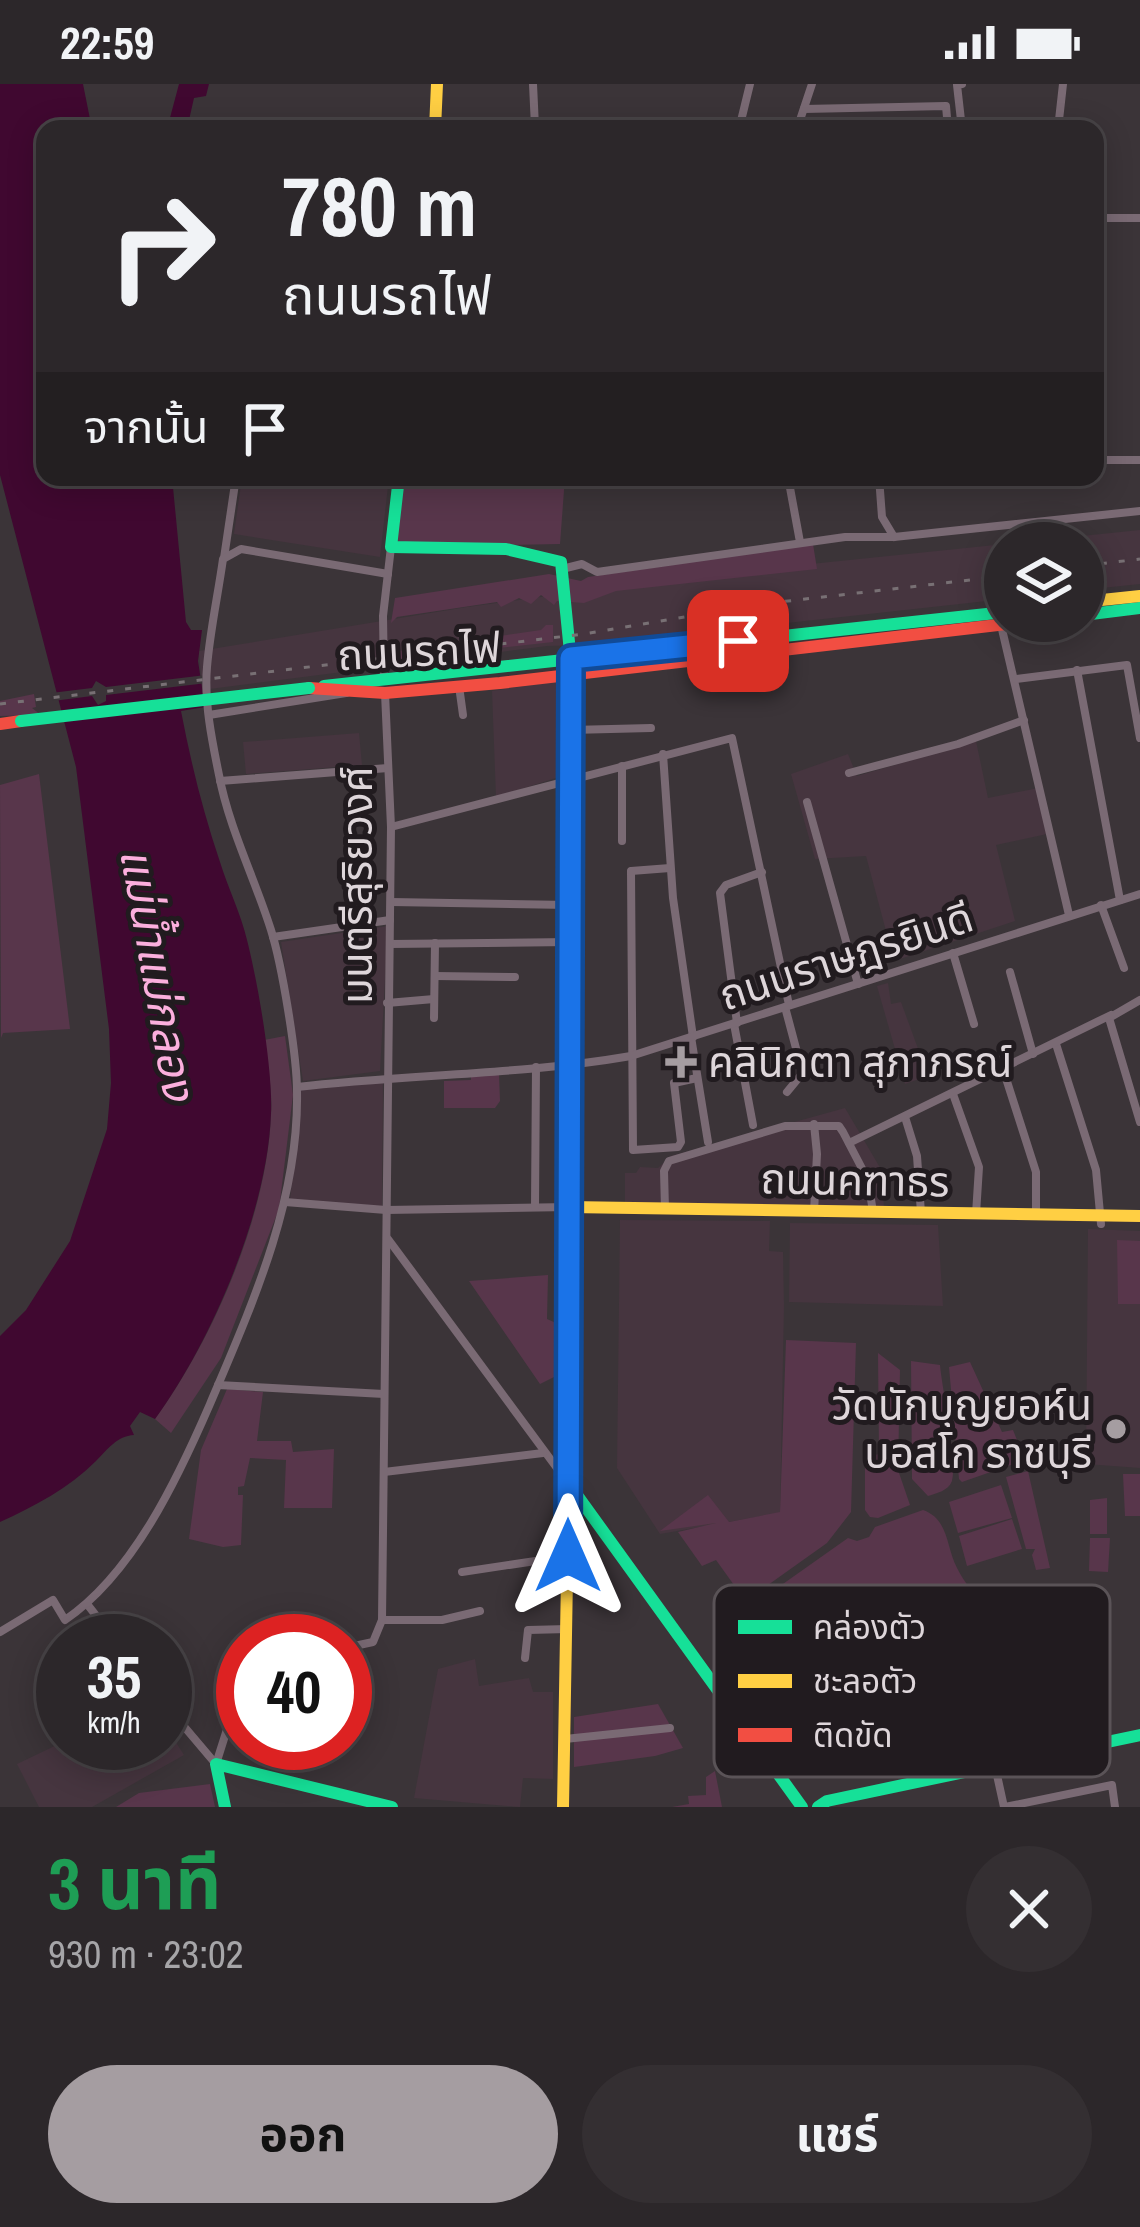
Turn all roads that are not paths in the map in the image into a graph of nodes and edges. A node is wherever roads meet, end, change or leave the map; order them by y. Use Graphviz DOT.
graph roads {
  1 [pos="437,84"];
  2 [pos="532,84"];
  3 [pos="750,84"];
  4 [pos="812,84"];
  5 [pos="962,84"];
  6 [pos="1063,84"];
  7 [pos="804,109"];
  8 [pos="435,120"];
  9 [pos="535,120"];
  10 [pos="741,120"];
  11 [pos="800,120"];
  12 [pos="947,120"];
  13 [pos="961,120"];
  14 [pos="1059,120"];
  15 [pos="1104,218"];
  16 [pos="1140,218"];
  17 [pos="1104,460"];
  18 [pos="1140,460"];
  19 [pos="235,486"];
  20 [pos="398,486"];
  21 [pos="790,486"];
  22 [pos="880,486"];
  23 [pos="1140,511"];
  24 [pos="894,537"];
  25 [pos="800,542"];
  26 [pos="391,547"];
  27 [pos="223,560"];
  28 [pos="562,571"];
  29 [pos="388,574"];
  30 [pos="1140,596"];
  31 [pos="1104,604"];
  32 [pos="1104,608"];
  33 [pos="1140,608"];
  34 [pos="984,621"];
  35 [pos="1008,642"];
  36 [pos="571,665"];
  37 [pos="1077,670"];
  38 [pos="1016,679"];
  39 [pos="459,686"];
  40 [pos="384,687"];
  41 [pos="309,688"];
  42 [pos="348,693"];
  43 [pos="209,715"];
  44 [pos="463,715"];
  45 [pos="1024,720"];
  46 [pos="0,724"];
  47 [pos="651,728"];
  48 [pos="570,730"];
  49 [pos="1140,737"];
  50 [pos="663,754"];
  51 [pos="622,766"];
  52 [pos="388,768"];
  53 [pos="849,773"];
  54 [pos="570,779"];
  55 [pos="220,781"];
  56 [pos="807,802"];
  57 [pos="392,827"];
  58 [pos="622,841"];
  59 [pos="670,868"];
  60 [pos="762,872"];
  61 [pos="1140,894"];
  62 [pos="1120,900"];
  63 [pos="391,902"];
  64 [pos="570,905"];
  65 [pos="1102,905"];
  66 [pos="1070,915"];
  67 [pos="390,920"];
  68 [pos="273,937"];
  69 [pos="570,942"];
  70 [pos="435,943"];
  71 [pos="390,944"];
  72 [pos="953,953"];
  73 [pos="1124,968"];
  74 [pos="1010,972"];
  75 [pos="435,976"];
  76 [pos="515,977"];
  77 [pos="858,984"];
  78 [pos="434,1000"];
  79 [pos="1140,1000"];
  80 [pos="387,1003"];
  81 [pos="787,1006"];
  82 [pos="1112,1015"];
  83 [pos="434,1018"];
  84 [pos="735,1023"];
  85 [pos="974,1024"];
  86 [pos="692,1037"];
  87 [pos="1056,1043"];
  88 [pos="1033,1054"];
  89 [pos="631,1055"];
  90 [pos="536,1066"];
  91 [pos="569,1066"];
  92 [pos="1004,1069"];
  93 [pos="387,1076"];
  94 [pos="697,1078"];
  95 [pos="1135,1086"];
  96 [pos="297,1088"];
  97 [pos="787,1092"];
  98 [pos="953,1094"];
  99 [pos="904,1117"];
  100 [pos="1140,1122"];
  101 [pos="814,1124"];
  102 [pos="753,1125"];
  103 [pos="708,1142"];
  104 [pos="849,1143"];
  105 [pos="285,1202"];
  106 [pos="569,1207"];
  107 [pos="536,1208"];
  108 [pos="665,1209"];
  109 [pos="386,1210"];
  110 [pos="814,1212"];
  111 [pos="873,1212"];
  112 [pos="921,1213"];
  113 [pos="976,1214"];
  114 [pos="1036,1215"];
  115 [pos="1140,1216"];
  116 [pos="1100,1220"];
  117 [pos="386,1236"];
  118 [pos="218,1385"];
  119 [pos="384,1394"];
  120 [pos="543,1453"];
  121 [pos="384,1472"];
  122 [pos="569,1484"];
  123 [pos="568,1556"];
  124 [pos="462,1572"];
  125 [pos="88,1604"];
  126 [pos="480,1610"];
  127 [pos="96,1614"];
  128 [pos="382,1620"];
  129 [pos="568,1629"];
  130 [pos="0,1632"];
  131 [pos="372,1642"];
  132 [pos="525,1658"];
  133 [pos="714,1685"];
  134 [pos="670,1728"];
  135 [pos="192,1735"];
  136 [pos="1140,1735"];
  137 [pos="565,1739"];
  138 [pos="1110,1741"];
  139 [pos="216,1763"];
  140 [pos="218,1770"];
  141 [pos="241,1770"];
  142 [pos="780,1777"];
  143 [pos="942,1777"];
  144 [pos="998,1777"];
  145 [pos="225,1807"];
  146 [pos="392,1807"];
  147 [pos="563,1807"];
  148 [pos="802,1807"];
  149 [pos="818,1807"];
  150 [pos="1005,1807"];
  151 [pos="1114,1807"];
  1 -- 8 [label="main road"];
  2 -- 9 [label="street"];
  3 -- 10 [label="street"];
  4 -- 7 [label="street"];
  5 -- 13 [label="street"];
  6 -- 14 [label="street"];
  7 -- 11 [label="street"];
  7 -- 12 [label="street"];
  15 -- 16 [label="street"];
  17 -- 18 [label="street"];
  19 -- 27 [label="street"];
  20 -- 26 [label="main road"];
  21 -- 25 [label="street"];
  22 -- 24 [label="street"];
  23 -- 24 [label="street"];
  24 -- 25 [label="street"];
  25 -- 28 [label="street"];
  26 -- 28 [label="main road"];
  26 -- 29 [label="street, มนตรีสุริยวงศ์"];
  27 -- 29 [label="street"];
  27 -- 43 [label="street"];
  28 -- 36 [label="main road"];
  29 -- 40 [label="street, มนตรีสุริยวงศ์"];
  30 -- 31 [label="main road"];
  32 -- 33 [label="main road"];
  34 -- 36 [label="main road, ถนนรถไฟ"];
  35 -- 38 [label="street"];
  36 -- 39 [label="main road, ถนนรถไฟ"];
  36 -- 40 [label="main road, ถนนรถไฟ"];
  36 -- 48 [label="main road"];
  37 -- 38 [label="street"];
  37 -- 49 [label="street"];
  37 -- 62 [label="street"];
  38 -- 45 [label="street"];
  39 -- 40 [label="main road, ถนนรถไฟ"];
  39 -- 44 [label="street"];
  40 -- 41 [label="main road, ถนนรถไฟ"];
  40 -- 42 [label="main road, ถนนรถไฟ"];
  40 -- 52 [label="street, มนตรีสุริยวงศ์"];
  41 -- 42 [label="main road, ถนนรถไฟ"];
  41 -- 46 [label="main road, ถนนรถไฟ, bridge"];
  42 -- 43 [label="street"];
  43 -- 55 [label="street"];
  45 -- 53 [label="street"];
  45 -- 66 [label="street"];
  47 -- 48 [label="street"];
  48 -- 54 [label="main road"];
  50 -- 51 [label="street"];
  50 -- 59 [label="street"];
  50 -- 60 [label="street"];
  51 -- 54 [label="street"];
  51 -- 58 [label="street"];
  52 -- 55 [label="street"];
  52 -- 57 [label="street, มนตรีสุริยวงศ์"];
  54 -- 57 [label="street"];
  54 -- 64 [label="main road"];
  55 -- 68 [label="street"];
  56 -- 77 [label="street"];
  57 -- 63 [label="street, มนตรีสุริยวงศ์"];
  59 -- 86 [label="street"];
  59 -- 89 [label="street"];
  60 -- 81 [label="street"];
  60 -- 84 [label="street"];
  61 -- 62 [label="street, ถนนราษฎรยินดี"];
  62 -- 65 [label="street, ถนนราษฎรยินดี"];
  63 -- 64 [label="street"];
  63 -- 67 [label="street, มนตรีสุริยวงศ์"];
  64 -- 69 [label="main road"];
  65 -- 66 [label="street, ถนนราษฎรยินดี"];
  65 -- 73 [label="street"];
  66 -- 72 [label="street, ถนนราษฎรยินดี"];
  67 -- 68 [label="street"];
  67 -- 71 [label="street, มนตรีสุริยวงศ์"];
  68 -- 96 [label="street"];
  69 -- 70 [label="street"];
  69 -- 91 [label="main road"];
  70 -- 71 [label="street"];
  70 -- 75 [label="street"];
  71 -- 80 [label="street, มนตรีสุริยวงศ์"];
  72 -- 77 [label="street, ถนนราษฎรยินดี"];
  72 -- 85 [label="street"];
  74 -- 88 [label="street"];
  75 -- 76 [label="street"];
  75 -- 78 [label="street"];
  77 -- 81 [label="street, ถนนราษฎรยินดี"];
  78 -- 80 [label="street"];
  78 -- 83 [label="street"];
  79 -- 82 [label="street"];
  80 -- 93 [label="street, มนตรีสุริยวงศ์"];
  81 -- 84 [label="street, ถนนราษฎรยินดี"];
  81 -- 97 [label="street"];
  82 -- 87 [label="street"];
  82 -- 95 [label="street"];
  84 -- 86 [label="street, ถนนราษฎรยินดี"];
  84 -- 102 [label="street"];
  86 -- 89 [label="street, ถนนราษฎรยินดี"];
  86 -- 94 [label="street"];
  87 -- 88 [label="street"];
  87 -- 116 [label="street"];
  88 -- 92 [label="street"];
  89 -- 91 [label="street, ถนนราษฎรยินดี"];
  89 -- 94 [label="street"];
  90 -- 91 [label="street, ถนนราษฎรยินดี"];
  90 -- 93 [label="street, ถนนราษฎรยินดี"];
  90 -- 107 [label="street"];
  91 -- 106 [label="main road"];
  92 -- 98 [label="street"];
  92 -- 114 [label="street"];
  93 -- 96 [label="street, ถนนราษฎรยินดี"];
  93 -- 109 [label="street, มนตรีสุริยวงศ์"];
  94 -- 103 [label="street"];
  95 -- 100 [label="street"];
  96 -- 105 [label="street"];
  98 -- 99 [label="street"];
  98 -- 113 [label="street"];
  99 -- 104 [label="street"];
  99 -- 112 [label="street"];
  101 -- 104 [label="street"];
  101 -- 108 [label="street"];
  101 -- 110 [label="street"];
  104 -- 111 [label="street"];
  105 -- 109 [label="street"];
  105 -- 118 [label="street"];
  106 -- 107 [label="street"];
  106 -- 108 [label="main road, ถนนคฑาธร"];
  106 -- 122 [label="main road"];
  107 -- 109 [label="street"];
  108 -- 110 [label="main road, ถนนคฑาธร"];
  109 -- 117 [label="street, มนตรีสุริยวงศ์"];
  110 -- 111 [label="main road, ถนนคฑาธร"];
  111 -- 112 [label="main road, ถนนคฑาธร"];
  112 -- 113 [label="main road, ถนนคฑาธร"];
  113 -- 114 [label="main road, ถนนคฑาธร"];
  114 -- 116 [label="main road, ถนนคฑาธร"];
  115 -- 116 [label="main road, ถนนคฑาธร"];
  117 -- 119 [label="street, มนตรีสุริยวงศ์"];
  117 -- 120 [label="street"];
  118 -- 119 [label="street"];
  118 -- 125 [label="street"];
  119 -- 121 [label="street, มนตรีสุริยวงศ์"];
  120 -- 121 [label="street"];
  120 -- 122 [label="street"];
  121 -- 128 [label="street, มนตรีสุริยวงศ์"];
  122 -- 123 [label="main road"];
  122 -- 133 [label="main road"];
  123 -- 124 [label="street"];
  123 -- 129 [label="main road"];
  125 -- 127 [label="street"];
  125 -- 130 [label="street"];
  126 -- 128 [label="street"];
  128 -- 131 [label="street"];
  129 -- 132 [label="street"];
  129 -- 137 [label="main road"];
  134 -- 137 [label="street"];
  135 -- 139 [label="street"];
  136 -- 138 [label="main road"];
  137 -- 147 [label="main road"];
  140 -- 145 [label="main road"];
  141 -- 146 [label="main road"];
  142 -- 148 [label="main road"];
  143 -- 149 [label="main road"];
  144 -- 150 [label="street"];
  150 -- 151 [label="street"];
}
